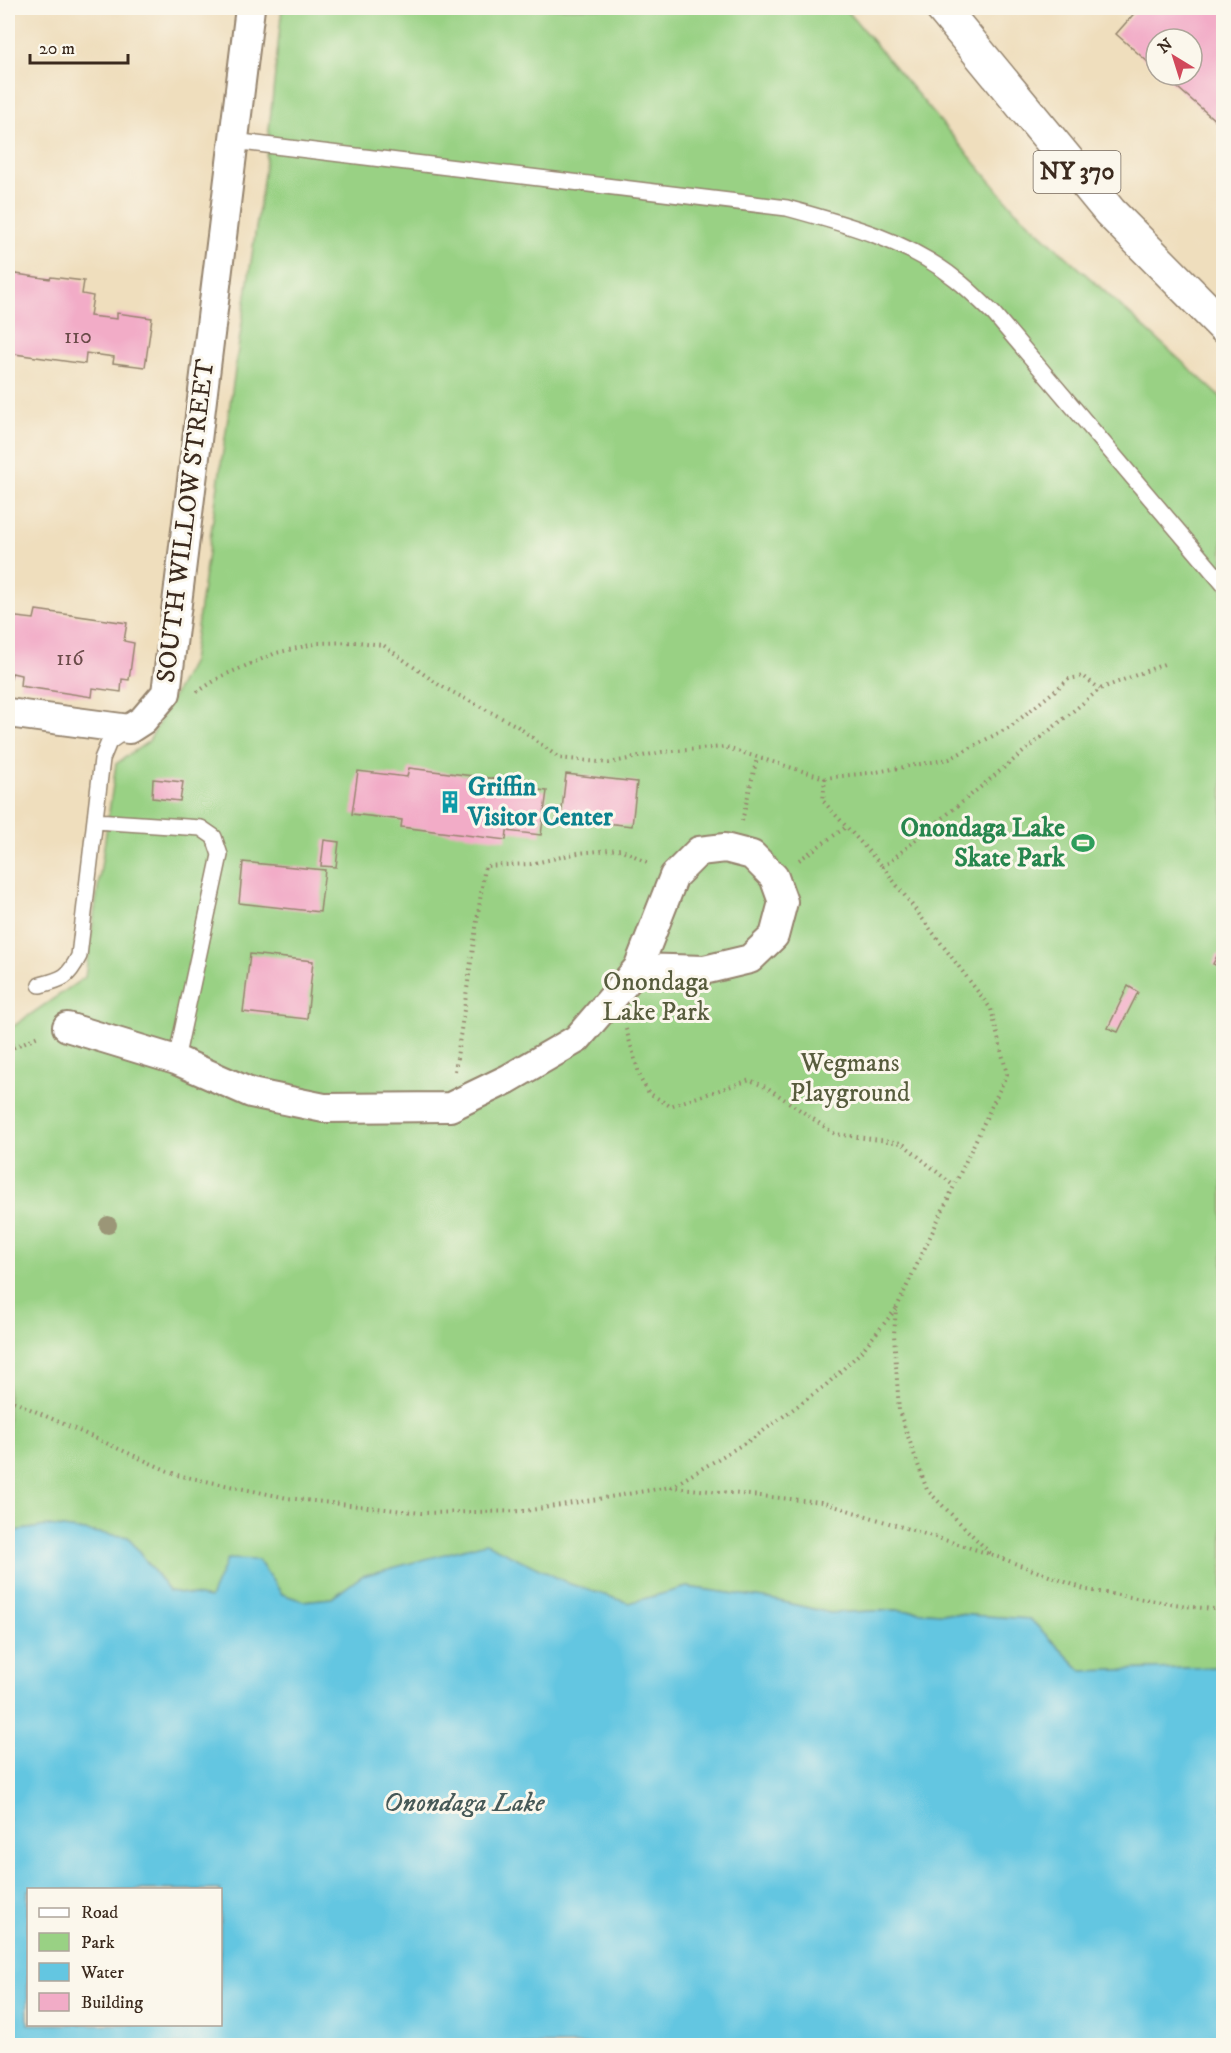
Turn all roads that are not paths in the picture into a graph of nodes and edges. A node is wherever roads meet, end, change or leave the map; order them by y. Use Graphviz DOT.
graph roads {
  1 [pos="250,8"];
  2 [pos="942,8"];
  3 [pos="233,141"];
  4 [pos="1224,327"];
  5 [pos="1224,585"];
  6 [pos="8,713"];
  7 [pos="129,729"];
  8 [pos="95,821"];
  9 [pos="638,968"];
  10 [pos="39,985"];
  11 [pos="68,1027"];
  12 [pos="176,1060"];
  1 -- 3 [label="street, SOUTH WILLOW STREET"];
  2 -- 4 [label="main road, NY 370"];
  3 -- 5 [label="lane"];
  3 -- 7 [label="street, SOUTH WILLOW STREET"];
  6 -- 7 [label="street"];
  7 -- 8 [label="lane, SOUTH WILLOW STREET"];
  8 -- 10 [label="lane, SOUTH WILLOW STREET"];
  8 -- 12 [label="lane"];
  9 -- 9 [label="street"];
  9 -- 12 [label="street"];
  11 -- 12 [label="street"];
}
